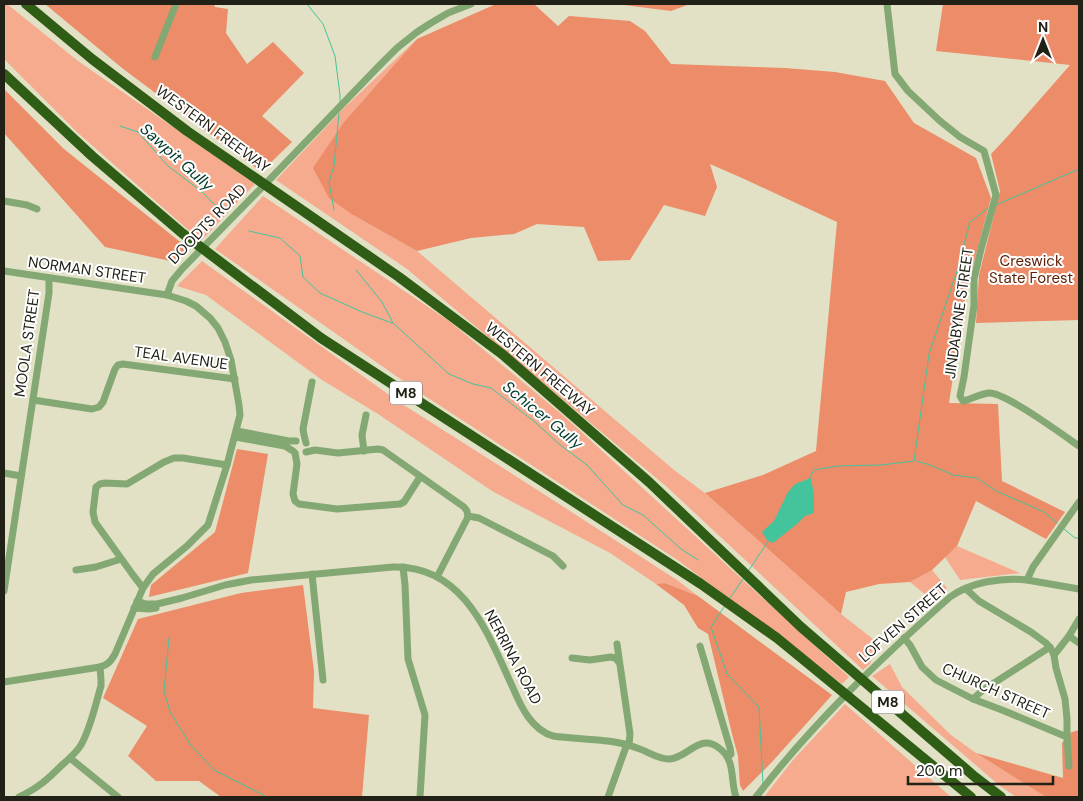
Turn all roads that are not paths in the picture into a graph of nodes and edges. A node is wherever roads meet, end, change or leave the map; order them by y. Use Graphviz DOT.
graph roads {
  1 [pos="26,4"];
  2 [pos="176,4"];
  3 [pos="472,4"];
  4 [pos="886,4"];
  5 [pos="155,57"];
  6 [pos="4,74"];
  7 [pos="4,202"];
  8 [pos="37,209"];
  9 [pos="4,271"];
  10 [pos="49,278"];
  11 [pos="167,295"];
  12 [pos="235,379"];
  13 [pos="312,382"];
  14 [pos="33,400"];
  15 [pos="366,415"];
  16 [pos="304,429"];
  17 [pos="236,434"];
  18 [pos="296,440"];
  19 [pos="306,444"];
  20 [pos="1079,446"];
  21 [pos="324,451"];
  22 [pos="364,451"];
  23 [pos="294,452"];
  24 [pos="305,453"];
  25 [pos="227,465"];
  26 [pos="297,468"];
  27 [pos="4,473"];
  28 [pos="21,476"];
  29 [pos="97,476"];
  30 [pos="420,477"];
  31 [pos="100,484"];
  32 [pos="1079,502"];
  33 [pos="468,516"];
  34 [pos="4,533"];
  35 [pos="12,534"];
  36 [pos="121,558"];
  37 [pos="563,566"];
  38 [pos="405,567"];
  39 [pos="76,570"];
  40 [pos="312,574"];
  41 [pos="437,577"];
  42 [pos="1027,580"];
  43 [pos="143,588"];
  44 [pos="966,589"];
  45 [pos="1079,589"];
  46 [pos="4,591"];
  47 [pos="136,605"];
  48 [pos="1079,619"];
  49 [pos="1069,636"];
  50 [pos="904,638"];
  51 [pos="1079,643"];
  52 [pos="617,644"];
  53 [pos="700,646"];
  54 [pos="1050,647"];
  55 [pos="1054,655"];
  56 [pos="572,658"];
  57 [pos="619,662"];
  58 [pos="102,666"];
  59 [pos="323,680"];
  60 [pos="4,682"];
  61 [pos="973,698"];
  62 [pos="1067,737"];
  63 [pos="628,745"];
  64 [pos="728,757"];
  65 [pos="70,758"];
  66 [pos="1070,766"];
  67 [pos="19,797"];
  68 [pos="118,797"];
  69 [pos="420,797"];
  70 [pos="608,797"];
  71 [pos="736,797"];
  72 [pos="756,797"];
  73 [pos="971,797"];
  74 [pos="1001,797"];
  1 -- 74 [label="highway, WESTERN FREEWAY / M8"];
  2 -- 5 [label="street"];
  3 -- 11 [label="street, DOODTS ROAD"];
  4 -- 20 [label="street, JINDABYNE STREET"];
  6 -- 73 [label="highway, M8"];
  7 -- 8 [label="street"];
  9 -- 10 [label="street, NORMAN STREET"];
  10 -- 11 [label="street, NORMAN STREET"];
  10 -- 14 [label="street, MOOLA STREET"];
  11 -- 12 [label="street"];
  12 -- 14 [label="street, TEAL AVENUE"];
  12 -- 17 [label="street"];
  13 -- 16 [label="street"];
  14 -- 28 [label="street, MOOLA STREET"];
  15 -- 22 [label="street"];
  16 -- 18 [label="street"];
  16 -- 19 [label="street"];
  17 -- 18 [label="street"];
  17 -- 23 [label="street"];
  17 -- 25 [label="street"];
  18 -- 19 [label="street"];
  18 -- 23 [label="street"];
  19 -- 21 [label="street"];
  19 -- 24 [label="street"];
  21 -- 22 [label="street"];
  21 -- 24 [label="street"];
  22 -- 30 [label="street"];
  23 -- 24 [label="street"];
  23 -- 26 [label="street"];
  24 -- 26 [label="street"];
  25 -- 31 [label="street"];
  25 -- 43 [label="street"];
  26 -- 30 [label="street"];
  27 -- 28 [label="street"];
  28 -- 35 [label="street, MOOLA STREET"];
  29 -- 31 [label="street"];
  30 -- 33 [label="street"];
  31 -- 36 [label="street"];
  32 -- 42 [label="street"];
  33 -- 37 [label="street"];
  33 -- 41 [label="street"];
  34 -- 35 [label="street"];
  35 -- 46 [label="street, MOOLA STREET"];
  36 -- 39 [label="street"];
  36 -- 43 [label="street"];
  38 -- 40 [label="street, NERRINA ROAD"];
  38 -- 41 [label="street, NERRINA ROAD"];
  38 -- 69 [label="street"];
  40 -- 47 [label="street, NERRINA ROAD"];
  40 -- 59 [label="street"];
  41 -- 63 [label="street, NERRINA ROAD"];
  42 -- 44 [label="street, LOFVEN STREET"];
  42 -- 45 [label="street, LOFVEN STREET"];
  43 -- 47 [label="street"];
  44 -- 50 [label="street, LOFVEN STREET"];
  44 -- 54 [label="street"];
  47 -- 58 [label="street"];
  48 -- 49 [label="street"];
  49 -- 51 [label="street"];
  49 -- 55 [label="street"];
  50 -- 61 [label="street, CHURCH STREET"];
  50 -- 72 [label="street, LOFVEN STREET"];
  52 -- 57 [label="street"];
  53 -- 64 [label="street"];
  54 -- 55 [label="street"];
  54 -- 61 [label="street"];
  55 -- 62 [label="street"];
  56 -- 57 [label="street"];
  57 -- 63 [label="street"];
  58 -- 60 [label="street"];
  58 -- 65 [label="street"];
  61 -- 62 [label="street, CHURCH STREET"];
  62 -- 66 [label="street"];
  63 -- 64 [label="street, NERRINA ROAD"];
  63 -- 70 [label="street"];
  64 -- 71 [label="street"];
  65 -- 67 [label="street"];
  65 -- 68 [label="street"];
}
